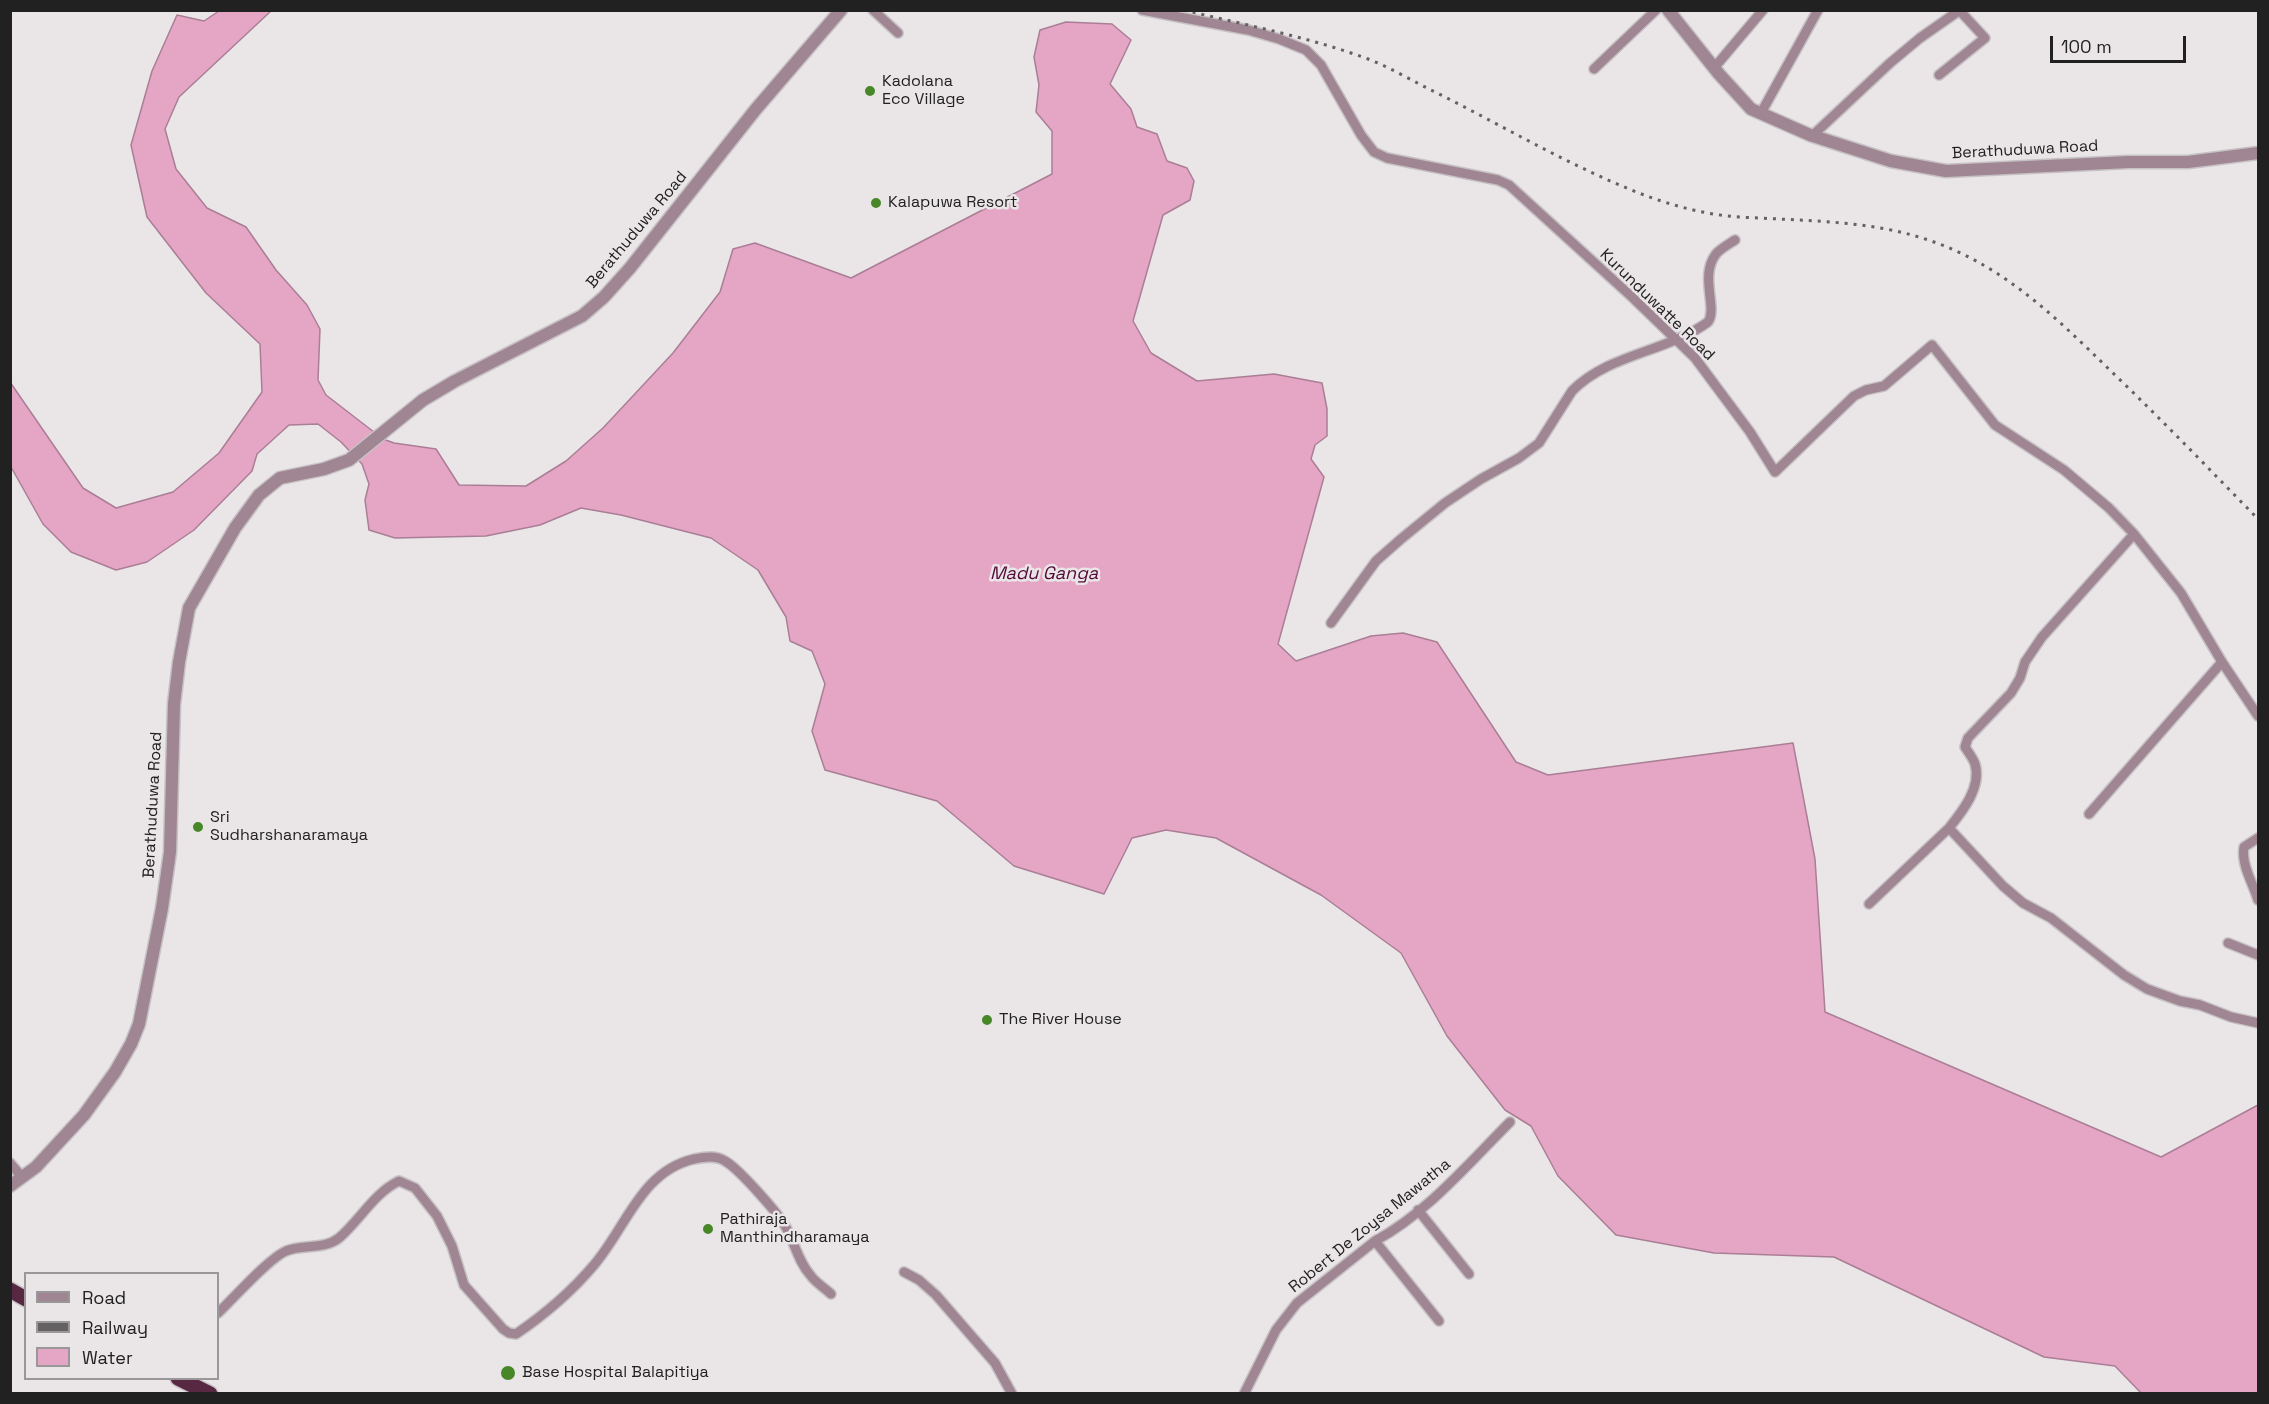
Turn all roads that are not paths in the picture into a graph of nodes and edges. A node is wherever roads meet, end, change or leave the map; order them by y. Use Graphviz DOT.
graph roads {
  1 [pos="842,10"];
  2 [pos="873,10"];
  3 [pos="1142,10"];
  4 [pos="1656,10"];
  5 [pos="1668,10"];
  6 [pos="1763,10"];
  7 [pos="1818,10"];
  8 [pos="1960,11"];
  9 [pos="898,33"];
  10 [pos="1714,68"];
  11 [pos="1594,69"];
  12 [pos="1939,75"];
  13 [pos="1761,113"];
  14 [pos="1812,136"];
  15 [pos="2259,153"];
  16 [pos="1735,240"];
  17 [pos="1676,340"];
  18 [pos="2134,534"];
  19 [pos="1331,622"];
  20 [pos="2222,662"];
  21 [pos="2259,716"];
  22 [pos="2089,814"];
  23 [pos="1949,828"];
  24 [pos="2259,838"];
  25 [pos="2259,900"];
  26 [pos="1869,904"];
  27 [pos="2228,944"];
  28 [pos="2259,955"];
  29 [pos="2259,1023"];
  30 [pos="1510,1122"];
  31 [pos="10,1162"];
  32 [pos="22,1177"];
  33 [pos="10,1186"];
  34 [pos="1418,1210"];
  35 [pos="1375,1241"];
  36 [pos="904,1272"];
  37 [pos="1469,1274"];
  38 [pos="10,1290"];
  39 [pos="831,1294"];
  40 [pos="24,1298"];
  41 [pos="219,1312"];
  42 [pos="1439,1321"];
  43 [pos="182,1380"];
  44 [pos="210,1394"];
  45 [pos="1012,1394"];
  46 [pos="1244,1394"];
  1 -- 32 [label="street, Berathuduwa Road"];
  2 -- 9 [label="street"];
  3 -- 17 [label="street, Kurunduwatte Road"];
  4 -- 11 [label="street"];
  5 -- 10 [label="street, Berathuduwa Road"];
  6 -- 10 [label="street"];
  7 -- 13 [label="street"];
  8 -- 12 [label="street"];
  8 -- 14 [label="street"];
  10 -- 13 [label="street, Berathuduwa Road"];
  13 -- 14 [label="street, Berathuduwa Road"];
  14 -- 15 [label="street, Berathuduwa Road"];
  16 -- 17 [label="street"];
  17 -- 18 [label="street, Kurunduwatte Road"];
  17 -- 19 [label="street"];
  18 -- 20 [label="street, Kurunduwatte Road"];
  18 -- 23 [label="street"];
  20 -- 21 [label="street, Kurunduwatte Road"];
  20 -- 22 [label="street"];
  23 -- 26 [label="street"];
  23 -- 29 [label="street"];
  24 -- 25 [label="street"];
  27 -- 28 [label="street"];
  30 -- 34 [label="street, Robert De Zoysa Mawatha"];
  31 -- 32 [label="street"];
  32 -- 33 [label="street, Berathuduwa Road"];
  34 -- 35 [label="street, Robert De Zoysa Mawatha"];
  34 -- 37 [label="street"];
  35 -- 42 [label="street"];
  35 -- 46 [label="street, Robert De Zoysa Mawatha"];
  36 -- 45 [label="street"];
  38 -- 40 [label="highway"];
  39 -- 41 [label="street"];
  43 -- 44 [label="highway"];
}
